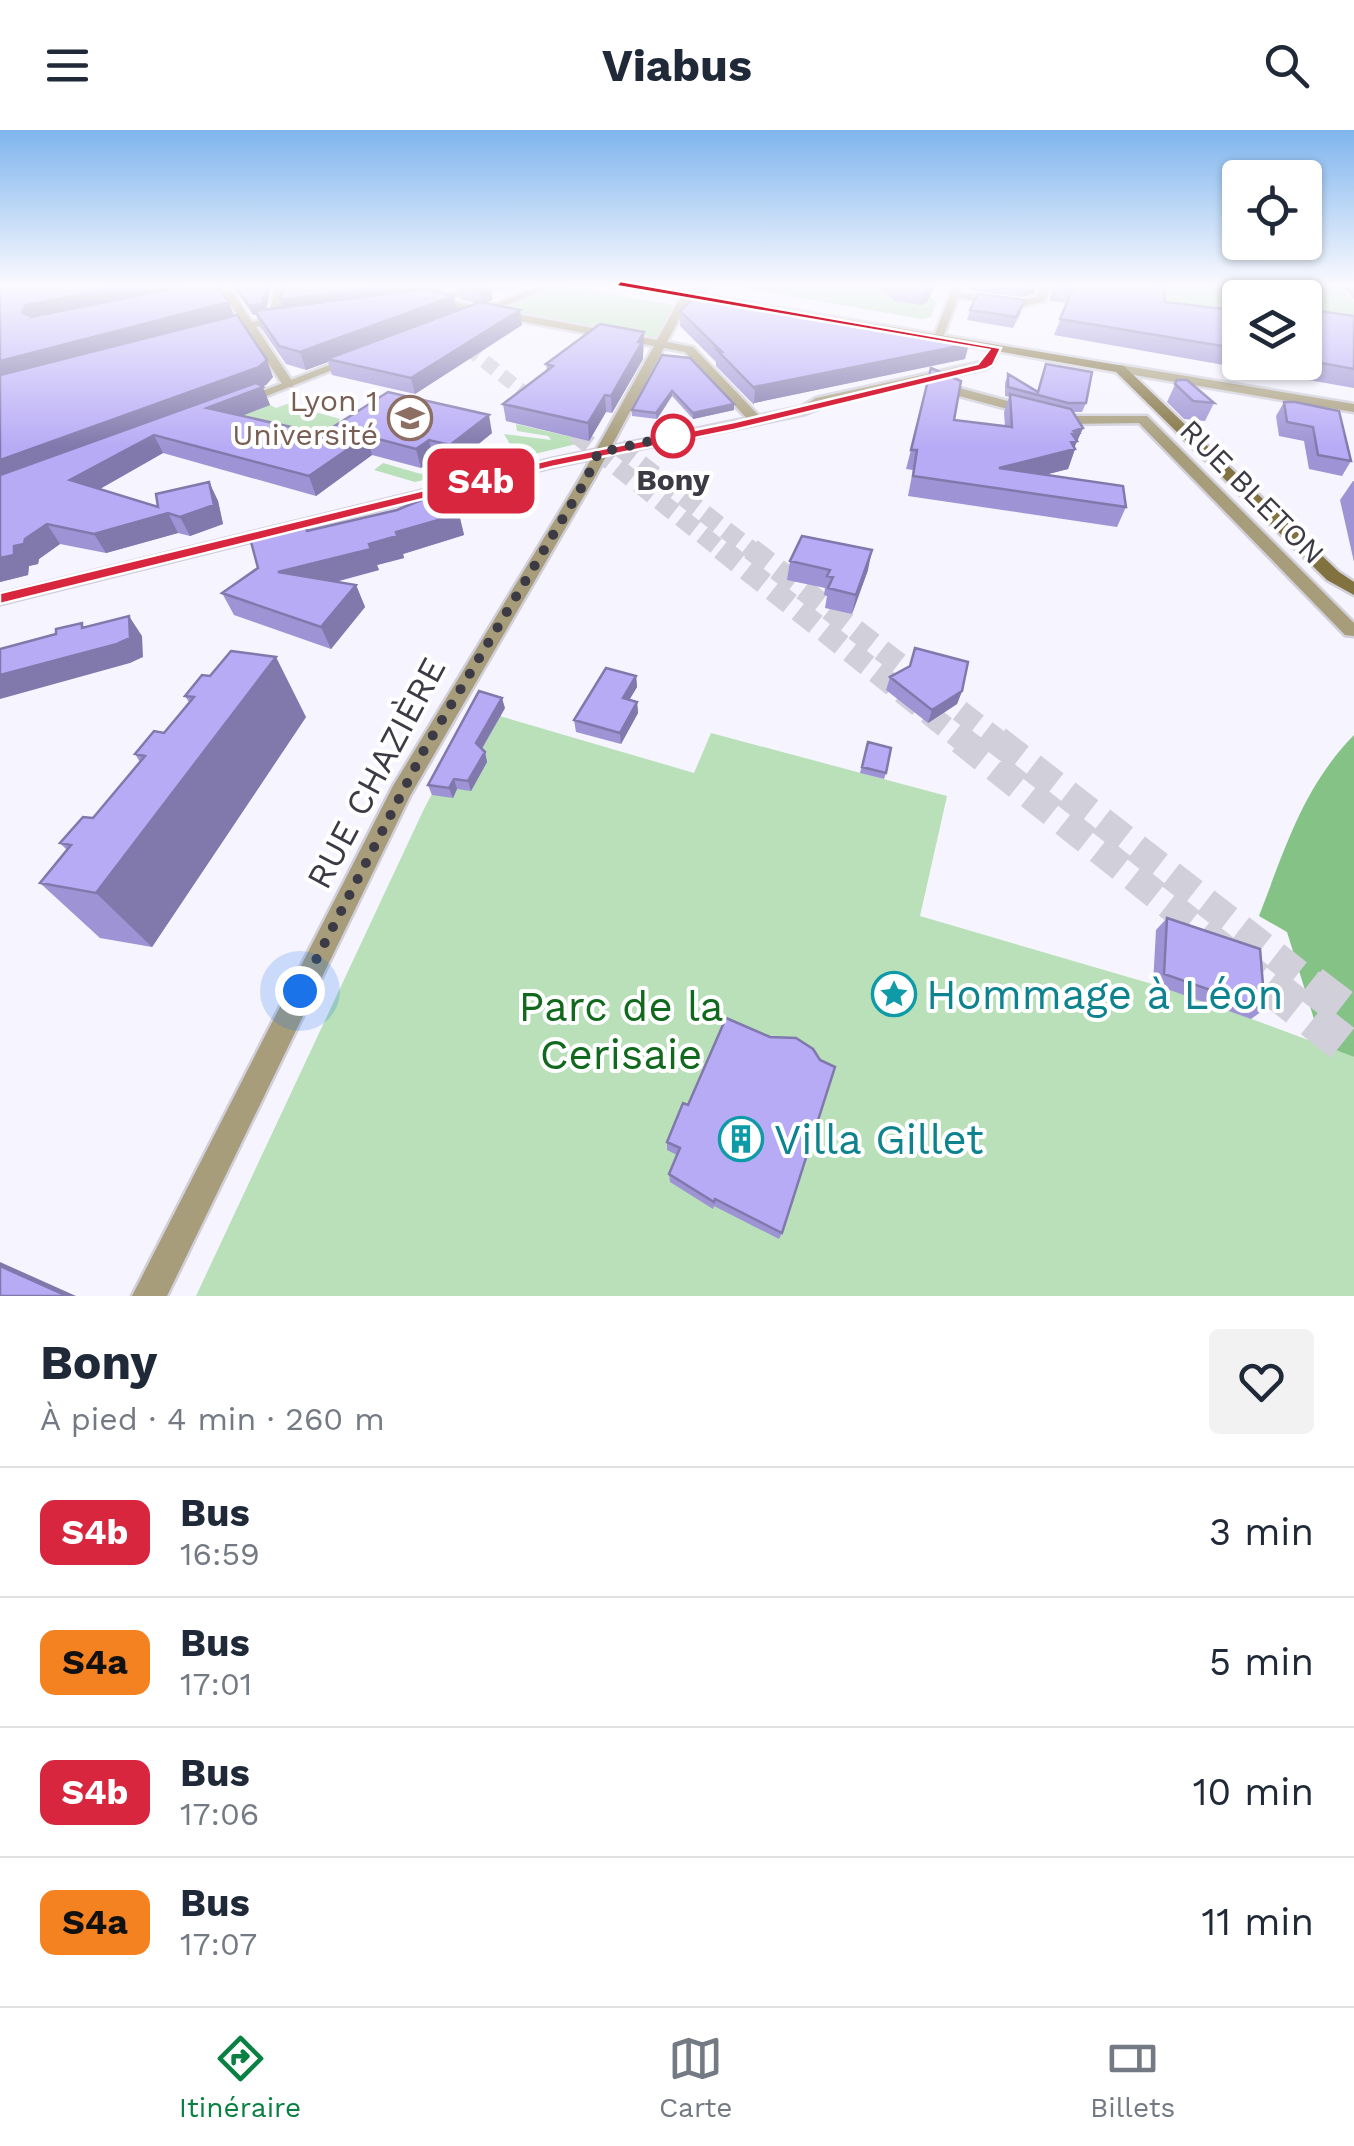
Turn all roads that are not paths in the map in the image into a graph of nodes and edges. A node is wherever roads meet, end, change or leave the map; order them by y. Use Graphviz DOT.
graph roads {
  1 [pos="258,338"];
  2 [pos="629,338"];
  3 [pos="663,338"];
  4 [pos="944,338"];
  5 [pos="659,344"];
  6 [pos="995,348"];
  7 [pos="365,355"];
  8 [pos="1120,369"];
  9 [pos="930,378"];
  10 [pos="288,384"];
  11 [pos="232,405"];
  12 [pos="1354,408"];
  13 [pos="753,418"];
  14 [pos="598,453"];
  15 [pos="1354,590"];
  16 [pos="0,599"];
  17 [pos="1350,631"];
  18 [pos="149,1296"];
  1 -- 10 [label="street"];
  2 -- 5 [label="street"];
  3 -- 5 [label="street, RUE CHAZIÈRE"];
  4 -- 6 [label="main road"];
  5 -- 13 [label="street"];
  5 -- 14 [label="street, RUE CHAZIÈRE"];
  6 -- 8 [label="main road"];
  6 -- 9 [label="street"];
  7 -- 10 [label="street"];
  8 -- 12 [label="street"];
  8 -- 15 [label="main road"];
  9 -- 13 [label="street"];
  9 -- 17 [label="street, RUE BLETON"];
  10 -- 11 [label="street"];
  13 -- 14 [label="street"];
  14 -- 16 [label="street"];
  14 -- 18 [label="street, RUE CHAZIÈRE"];
}
